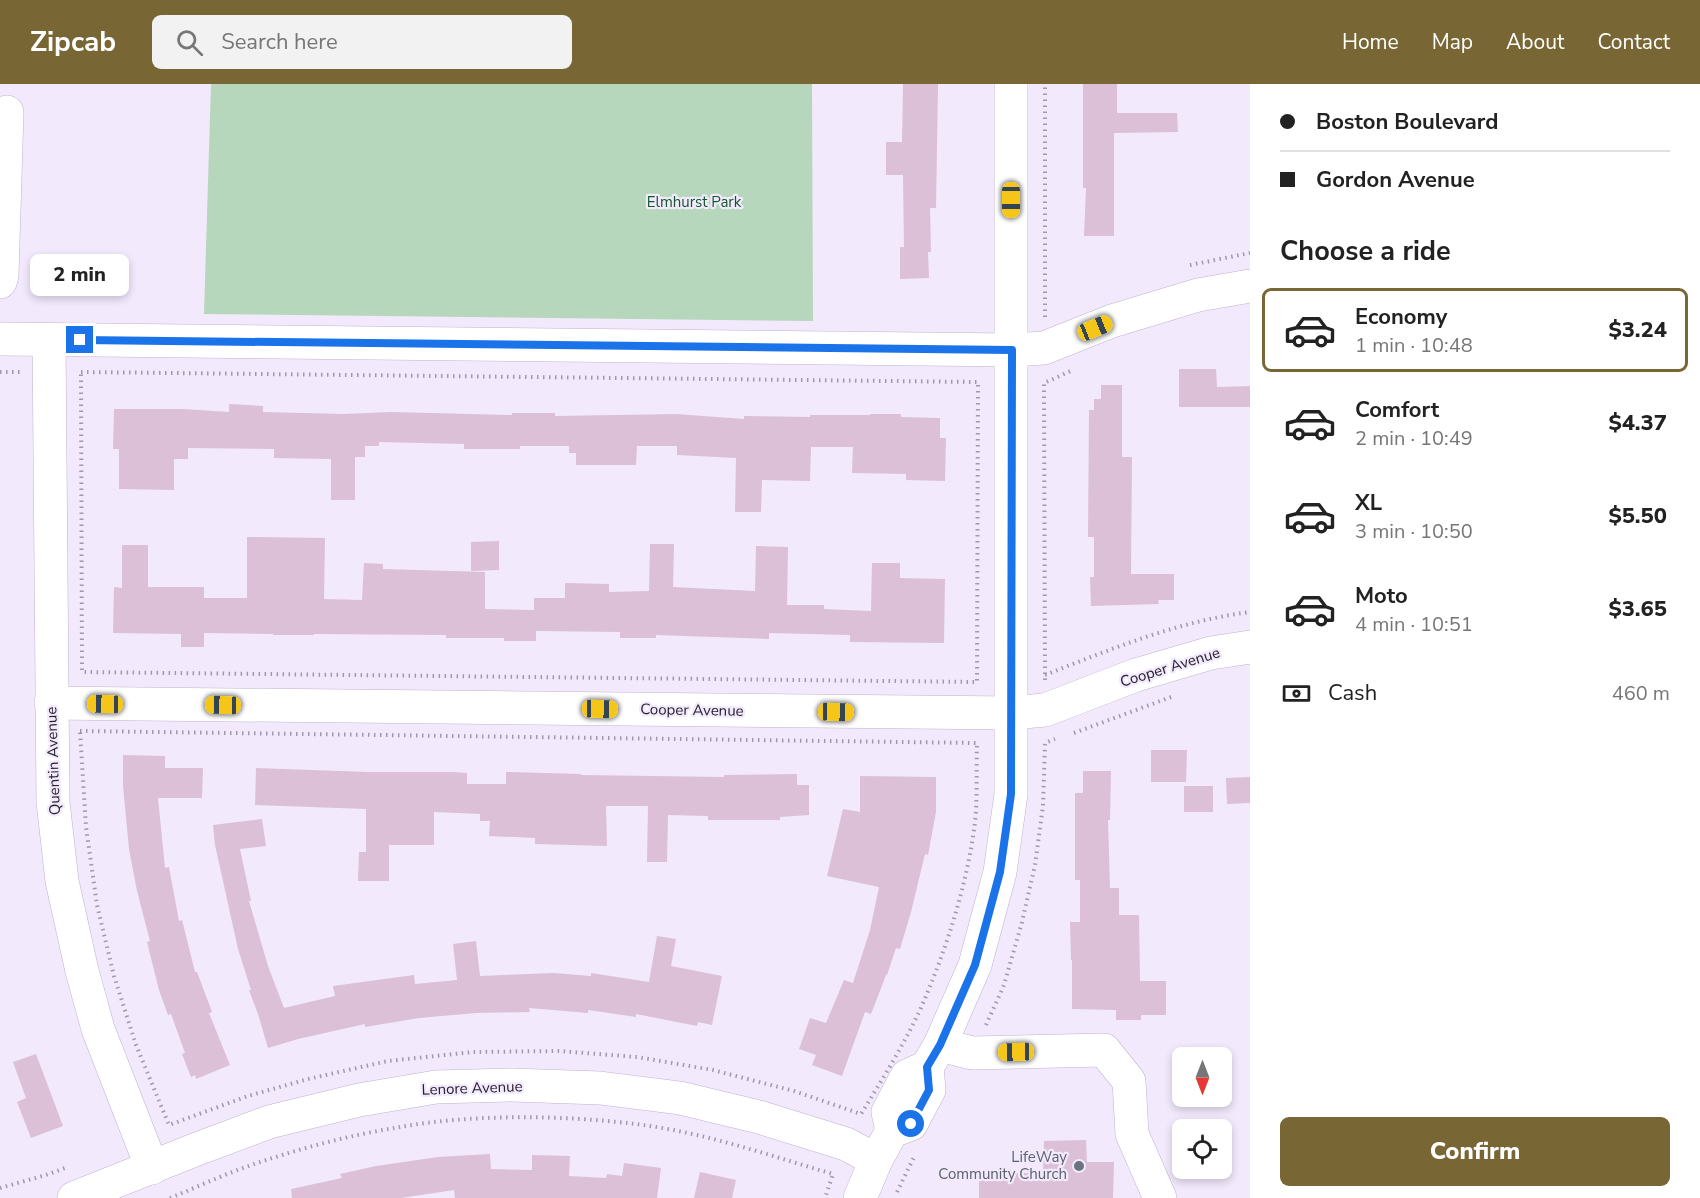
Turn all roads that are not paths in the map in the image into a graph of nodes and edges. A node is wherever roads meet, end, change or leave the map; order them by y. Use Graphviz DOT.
graph roads {
  1 [pos="1011,84"];
  2 [pos="7,112"];
  3 [pos="0,282"];
  4 [pos="1250,286"];
  5 [pos="0,339"];
  6 [pos="49,340"];
  7 [pos="1012,350"];
  8 [pos="1250,647"];
  9 [pos="51,703"];
  10 [pos="1012,713"];
  11 [pos="934,1056"];
  12 [pos="876,1160"];
  13 [pos="152,1168"];
  14 [pos="70,1183"];
  15 [pos="860,1198"];
  16 [pos="1160,1198"];
  1 -- 7 [label="street"];
  2 -- 3 [label="street"];
  4 -- 7 [label="street"];
  5 -- 6 [label="street"];
  6 -- 7 [label="street"];
  6 -- 9 [label="street, Quentin Avenue"];
  7 -- 10 [label="street"];
  8 -- 10 [label="street, Cooper Avenue"];
  9 -- 10 [label="street, Cooper Avenue"];
  9 -- 13 [label="street, Quentin Avenue"];
  10 -- 11 [label="street"];
  11 -- 12 [label="street"];
  11 -- 16 [label="street"];
  12 -- 13 [label="street, Lenore Avenue"];
  12 -- 15 [label="street"];
  13 -- 14 [label="street, Lenore Avenue"];
}
